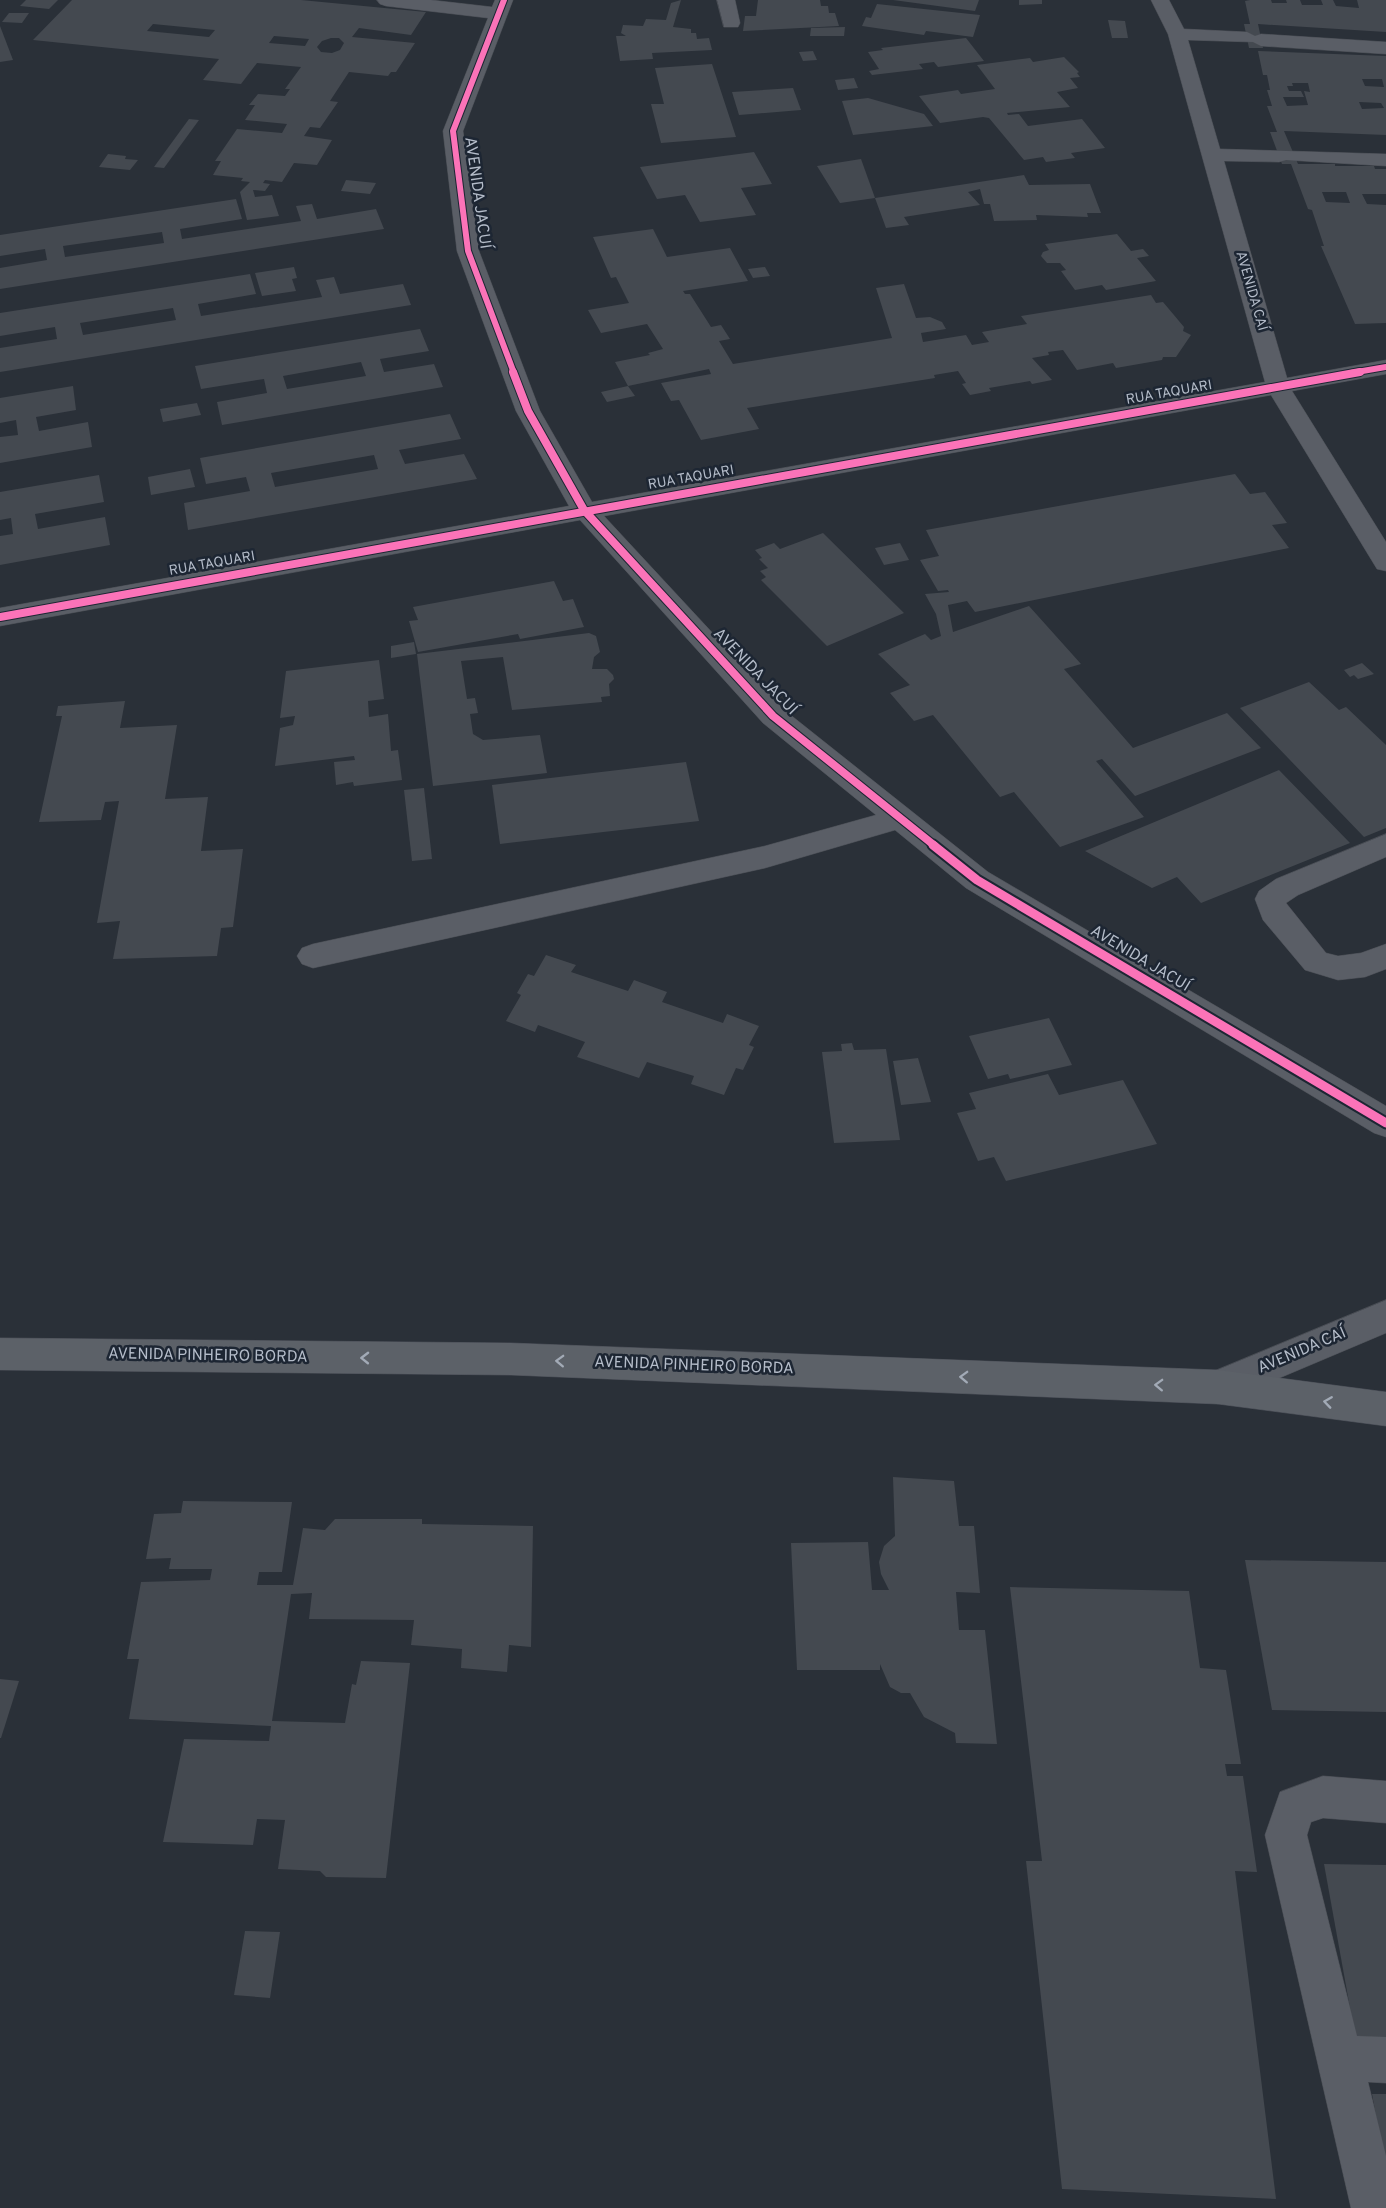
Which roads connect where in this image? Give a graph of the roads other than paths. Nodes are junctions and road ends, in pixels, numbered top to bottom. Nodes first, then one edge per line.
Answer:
1 (386, 0) edge
2 (726, 0) edge
3 (1160, 0) edge
4 (502, 7) edge
5 (731, 23) dead end
6 (1177, 34) junction
7 (1386, 48) edge
8 (1211, 155) junction
9 (1386, 160) edge
10 (1386, 367) edge
11 (1278, 387) junction
12 (584, 510) junction
13 (1386, 563) edge
14 (0, 616) edge
15 (901, 818) junction
16 (1386, 845) edge
17 (313, 956) dead end
18 (1386, 956) edge
19 (1386, 1124) edge
20 (1386, 1316) edge
21 (0, 1354) edge
22 (1218, 1387) junction
23 (1386, 1409) edge
24 (1386, 1802) edge
25 (1340, 2058) junction
26 (1386, 2060) edge
27 (1375, 2208) edge

1 - 4 street
2 - 5 street
3 - 6 street, AVENIDA CAÍ
4 - 12 street, AVENIDA JACUÍ
6 - 7 street
6 - 8 street, AVENIDA CAÍ
8 - 9 street
8 - 11 street, AVENIDA CAÍ
10 - 11 street, RUA TAQUARI
11 - 12 street, RUA TAQUARI
11 - 13 street, AVENIDA CAÍ
12 - 14 street, RUA TAQUARI
12 - 15 street, AVENIDA JACUÍ
15 - 17 street
15 - 19 street, AVENIDA JACUÍ
16 - 18 street
20 - 22 street, AVENIDA CAÍ
22 -> 21 main road, AVENIDA PINHEIRO BORDA
23 -> 22 main road, AVENIDA PINHEIRO BORDA
24 - 25 street
25 - 26 street
25 - 27 street

